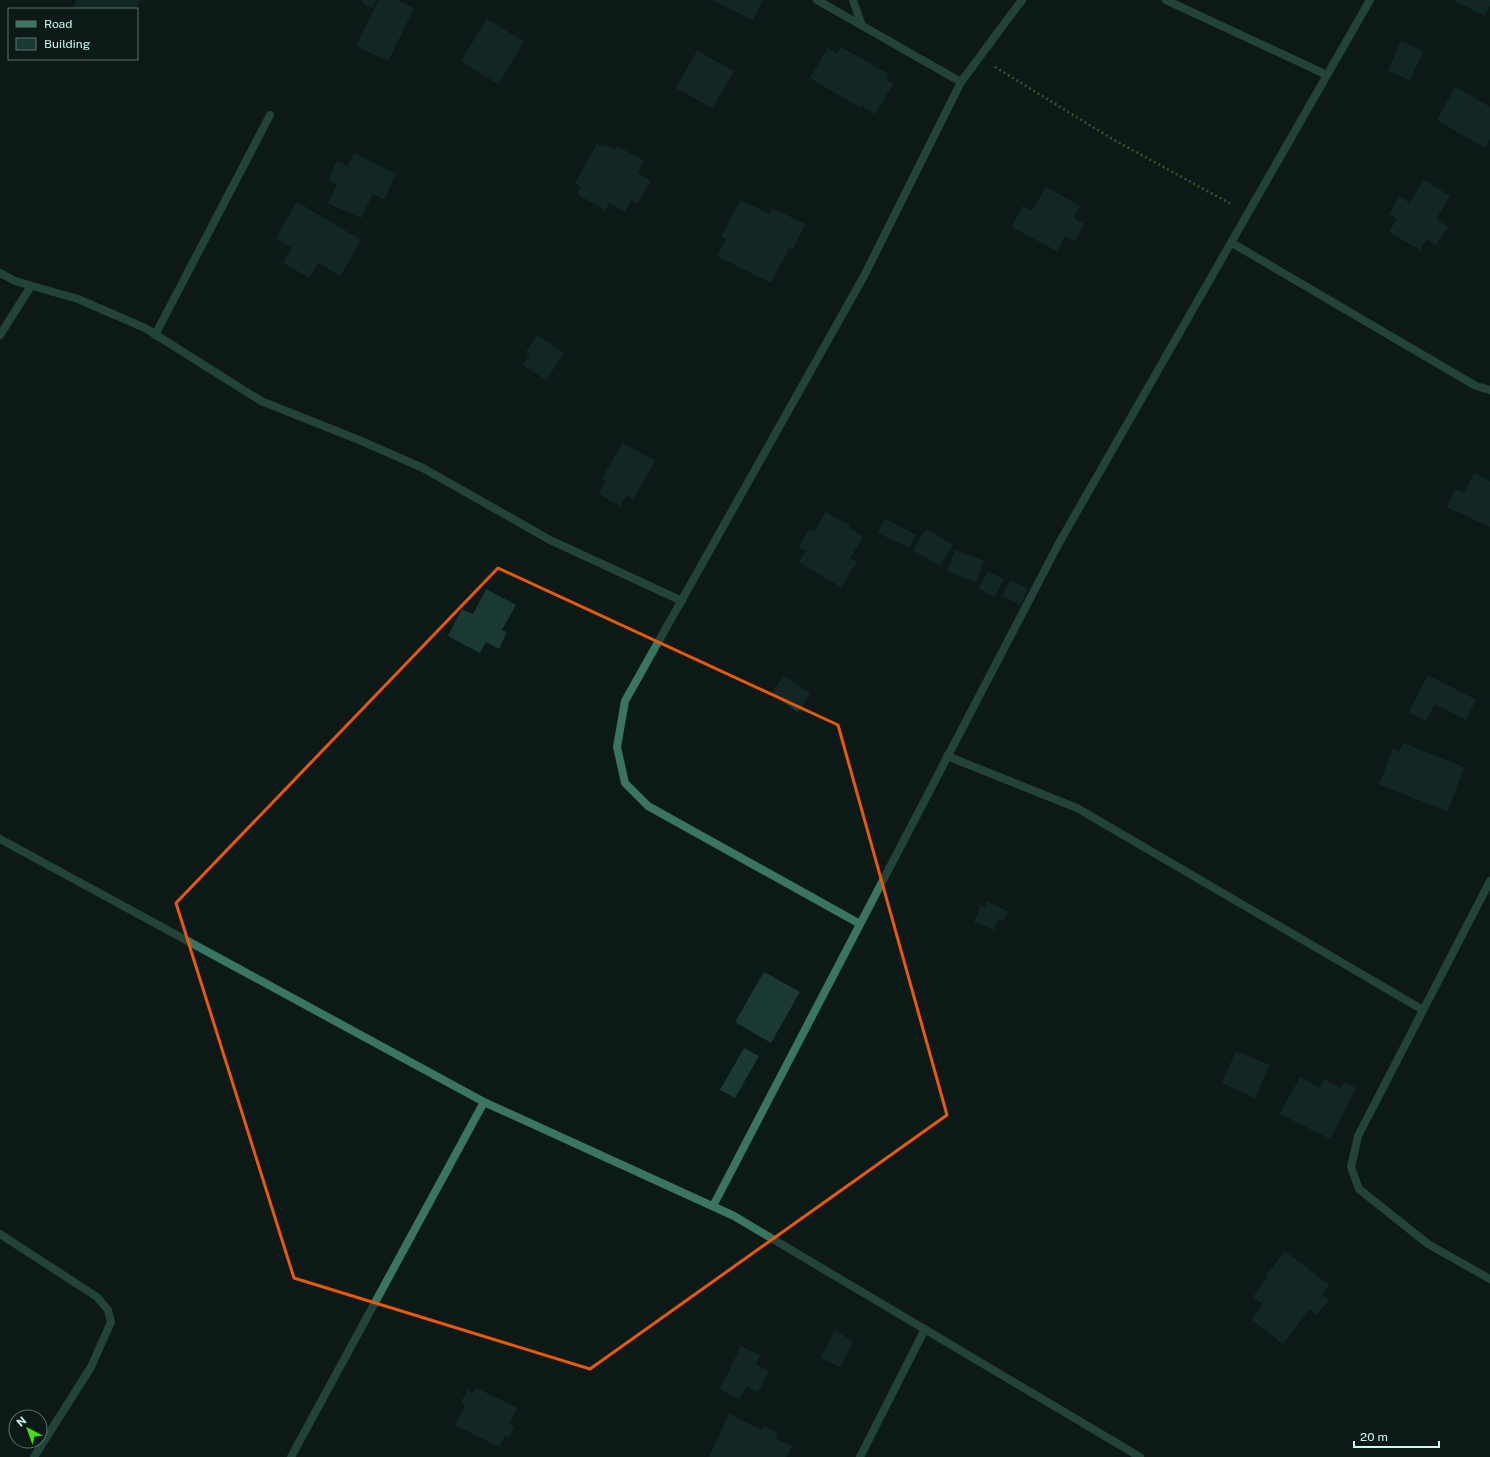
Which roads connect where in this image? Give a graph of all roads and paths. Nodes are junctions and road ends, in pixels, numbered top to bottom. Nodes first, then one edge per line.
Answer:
1 (817, 0) edge
2 (853, 0) edge
3 (1022, 0) edge
4 (1166, 0) edge
5 (1370, 0) edge
6 (862, 26) junction
7 (979, 58) junction
8 (1328, 75) junction
9 (961, 82) junction
10 (270, 115) dead end
11 (1248, 213) junction
12 (1232, 243) junction
13 (0, 273) edge
14 (30, 286) junction
15 (0, 335) edge
16 (155, 335) junction
17 (1490, 390) edge
18 (682, 601) junction
19 (947, 756) junction
20 (0, 839) edge
21 (1490, 881) edge
22 (860, 924) junction
23 (1423, 1010) junction
24 (484, 1102) junction
25 (712, 1206) junction
26 (0, 1234) edge
27 (1490, 1279) edge
28 (925, 1329) junction
29 (34, 1457) edge
30 (291, 1457) edge
31 (860, 1457) edge
32 (1140, 1457) edge

1 - 6 street
2 - 6 street
3 - 7 street
4 - 8 street
5 - 8 street
6 - 9 street
7 - 9 street
7 - 11 path
8 - 11 street
9 - 18 street
10 - 16 street
11 - 12 street
12 - 17 street
12 - 19 street
13 - 14 street
14 - 15 street
14 - 16 street
16 - 18 street
18 - 22 street
19 - 22 street
19 - 23 street
20 - 24 street
21 - 23 street
22 - 25 street
23 - 27 street
24 - 25 street
24 - 30 street
25 - 28 street
26 - 29 street
28 - 31 street
28 - 32 street

